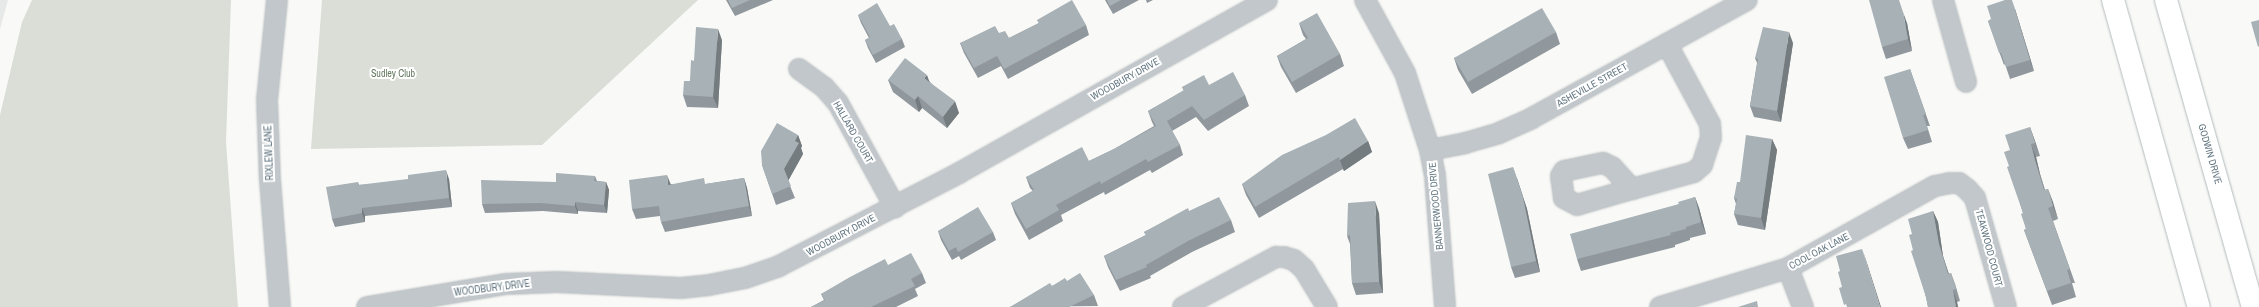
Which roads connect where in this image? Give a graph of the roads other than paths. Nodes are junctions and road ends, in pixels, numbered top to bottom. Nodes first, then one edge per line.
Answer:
1 (277, 0) edge
2 (1267, 0) edge
3 (1365, 0) edge
4 (1746, 0) edge
5 (1942, 0) edge
6 (2113, 0) edge
7 (2166, 0) edge
8 (1667, 44) junction
9 (799, 69) dead end
10 (1966, 82) dead end
11 (1430, 150) junction
12 (1632, 189) dead end
13 (1969, 191) joint
14 (895, 207) junction
15 (1788, 268) junction
16 (2250, 297) edge
17 (2198, 304) edge
18 (280, 307) edge
19 (367, 307) edge
20 (1183, 307) edge
21 (1327, 307) edge
22 (1445, 307) edge
23 (1660, 307) edge
24 (1803, 307) edge
25 (2006, 307) edge
26 (2258, 307) edge

1 - 18 street, RIXLEW LANE
2 - 14 street, WOODBURY DRIVE
3 - 11 street, BANNERWOOD DRIVE
4 - 8 street, ASHEVILLE STREET
5 - 10 street
6 - 17 main road
7 - 16 main road, GODWIN DRIVE
8 - 11 street, ASHEVILLE STREET
8 - 12 street
9 - 14 street, HALLARD COURT
11 - 22 street, BANNERWOOD DRIVE
13 - 15 street, COOL OAK LANE
13 - 25 street, TEAKWOOD COURT
14 - 19 street, WOODBURY DRIVE
15 - 23 street, COOL OAK LANE
15 - 24 street
16 - 26 main road, GODWIN DRIVE
20 - 21 street

